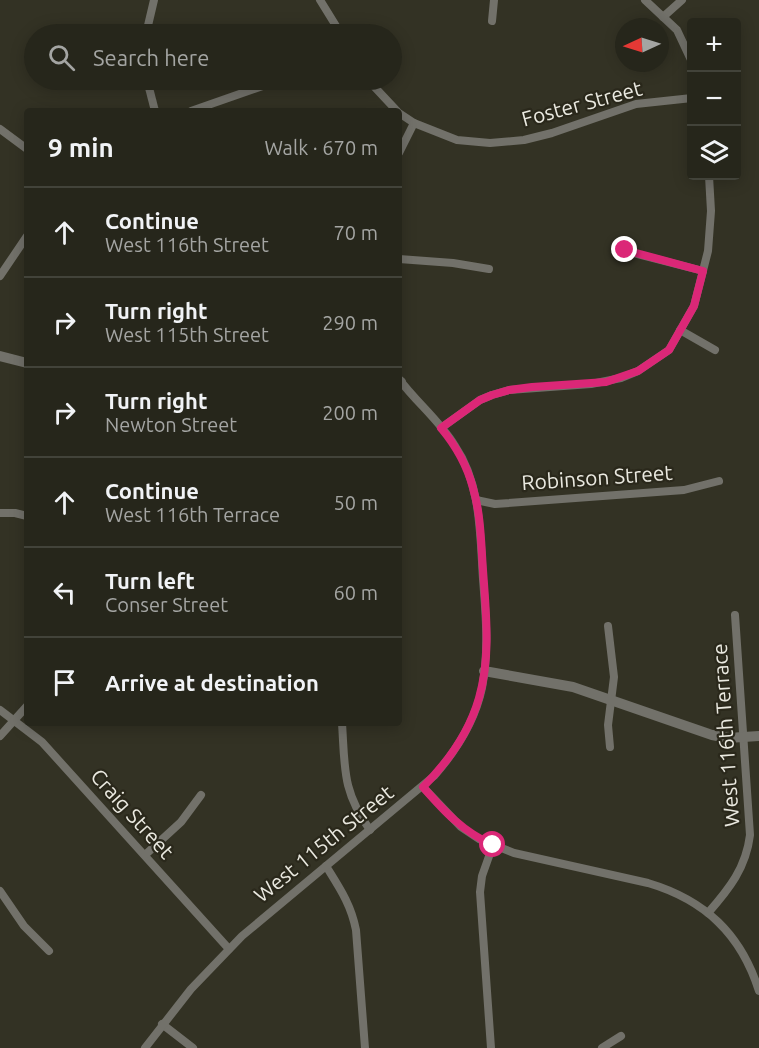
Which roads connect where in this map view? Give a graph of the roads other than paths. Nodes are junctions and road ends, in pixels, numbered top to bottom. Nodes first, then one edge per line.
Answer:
1 (154, 0) edge
2 (320, 0) edge
3 (494, 0) edge
4 (645, 0) edge
5 (682, 0) edge
6 (663, 17) junction
7 (492, 21) dead end
8 (148, 24) edge
9 (334, 24) edge
10 (687, 51) edge
11 (150, 90) edge
12 (254, 90) edge
13 (377, 90) edge
14 (687, 99) edge
15 (154, 108) edge
16 (207, 108) edge
17 (394, 108) edge
18 (402, 115) edge
19 (414, 123) junction
20 (0, 129) edge
21 (24, 146) edge
22 (402, 147) edge
23 (709, 180) edge
24 (24, 240) edge
25 (625, 250) dead end
26 (402, 259) edge
27 (489, 269) dead end
28 (703, 271) junction
29 (0, 276) edge
30 (680, 330) junction
31 (715, 350) dead end
32 (0, 356) edge
33 (24, 362) edge
34 (402, 384) edge
35 (441, 428) junction
36 (719, 481) dead end
37 (476, 500) junction
38 (0, 513) edge
39 (24, 515) edge
40 (735, 615) dead end
41 (608, 626) dead end
42 (484, 671) junction
43 (611, 700) junction
44 (24, 709) edge
45 (0, 710) edge
46 (14, 720) junction
47 (342, 726) edge
48 (0, 736) edge
49 (759, 736) edge
50 (744, 737) junction
51 (610, 747) dead end
52 (423, 787) junction
53 (201, 795) dead end
54 (370, 830) junction
55 (493, 845) junction
56 (145, 855) junction
57 (326, 866) junction
58 (0, 891) edge
59 (708, 913) junction
60 (229, 949) junction
61 (49, 951) dead end
62 (758, 986) edge
63 (162, 1024) junction
64 (621, 1036) dead end
65 (144, 1048) edge
66 (193, 1048) edge
67 (365, 1048) edge
68 (491, 1048) edge
69 (602, 1048) edge

1 - 8 street
2 - 9 street
3 - 7 street
4 - 6 street
5 - 6 street
6 - 10 street
11 - 15 street
12 - 16 street
13 - 17 street
14 - 19 street, Foster Street
18 - 19 street
19 - 22 street
20 - 21 street
23 - 28 street
24 - 29 street
25 - 28 street
26 - 27 street
28 - 30 street
30 - 31 street
30 - 35 street
32 - 33 street
34 - 35 street, West 115th Street
35 - 37 street, West 115th Street
36 - 37 street, Robinson Street
37 - 42 street, West 115th Street
38 - 39 street
40 - 50 street, West 116th Terrace
41 - 43 street
42 - 43 street
42 - 52 street, West 115th Street
43 - 50 street
43 - 51 street
44 - 46 street
45 - 46 street, Craig Street
46 - 48 street
46 - 56 street, Craig Street
47 - 54 street
49 - 50 street
50 - 59 street, West 116th Terrace
52 - 54 street, West 115th Street
52 - 55 street
53 - 56 street
54 - 57 street, West 115th Street
55 - 59 street
55 - 68 street
56 - 60 street, Craig Street
57 - 60 street, West 115th Street
57 - 67 street
58 - 61 street
59 - 62 street
60 - 63 street, West 115th Street
63 - 65 street, West 115th Street
63 - 66 street
64 - 69 street

